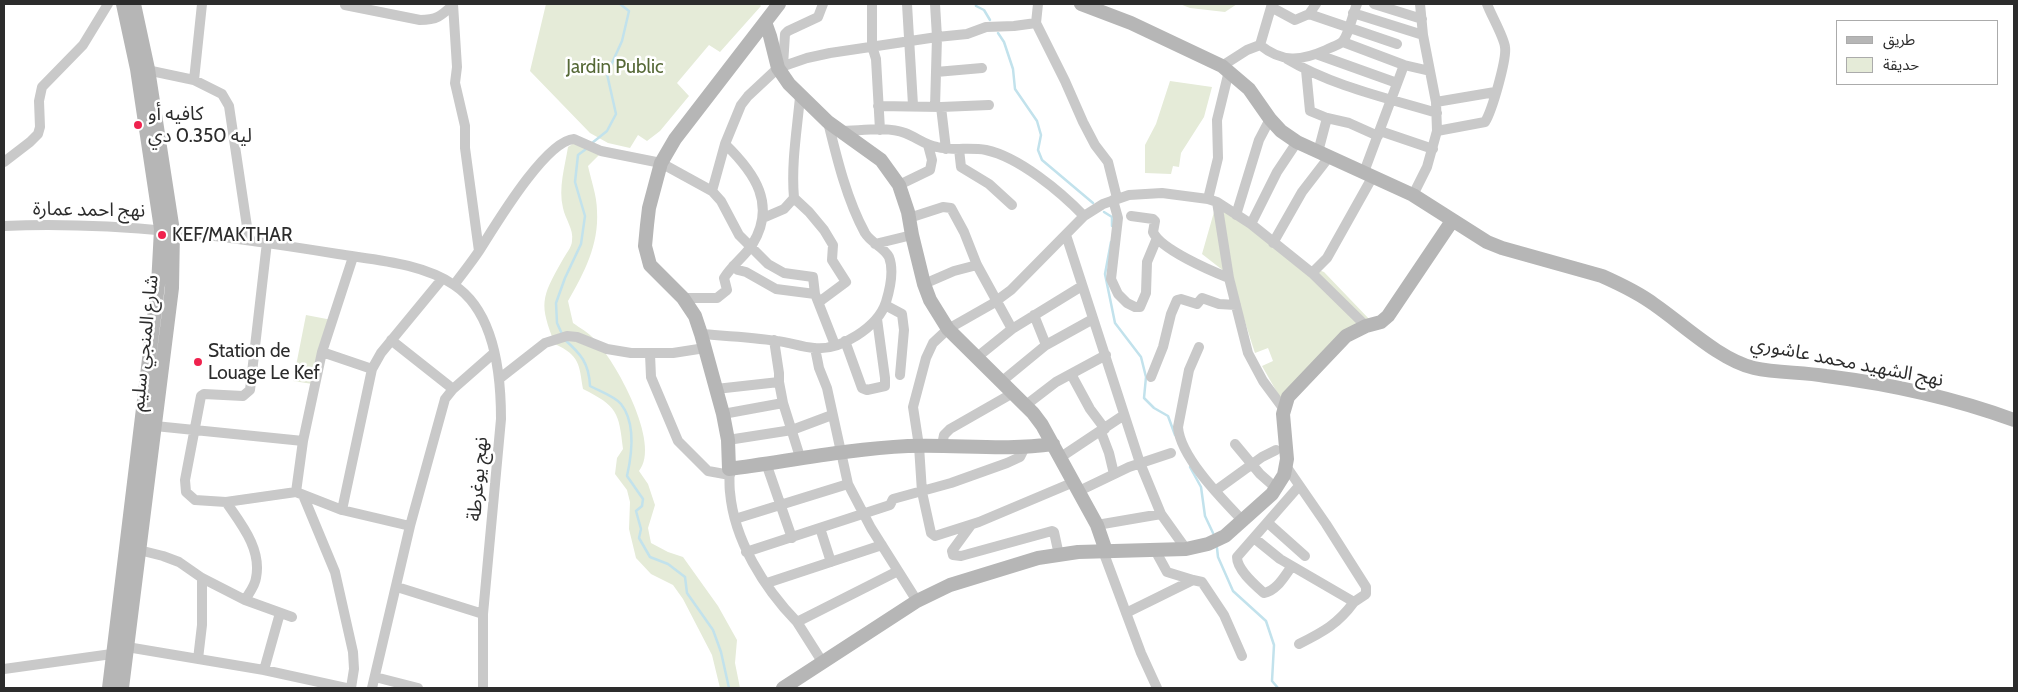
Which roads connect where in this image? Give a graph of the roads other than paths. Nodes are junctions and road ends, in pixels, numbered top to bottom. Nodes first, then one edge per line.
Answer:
1 (108, 4) edge
2 (124, 4) edge
3 (134, 4) edge
4 (202, 4) edge
5 (453, 4) edge
6 (779, 4) edge
7 (823, 4) edge
8 (872, 4) edge
9 (907, 4) edge
10 (935, 4) edge
11 (1038, 4) edge
12 (1081, 4) edge
13 (1316, 4) edge
14 (1374, 4) edge
15 (1418, 4) edge
16 (1487, 4) edge
17 (345, 5) edge
18 (1272, 6) edge
19 (1355, 9) edge
20 (1309, 14) junction
21 (1422, 19) junction
22 (765, 22) junction
23 (1036, 23) junction
24 (1349, 26) junction
25 (785, 34) junction
26 (770, 36) junction
27 (937, 36) junction
28 (1423, 36) junction
29 (909, 41) junction
30 (1343, 42) junction
31 (1397, 44) dead end
32 (1260, 45) junction
33 (872, 46) junction
34 (1316, 54) junction
35 (1284, 58) junction
36 (1404, 65) junction
37 (780, 67) junction
38 (982, 68) dead end
39 (1225, 68) junction
40 (142, 69) junction
41 (1306, 70) junction
42 (1430, 71) junction
43 (936, 72) junction
44 (194, 80) junction
45 (1397, 83) junction
46 (1495, 92) junction
47 (800, 96) junction
48 (1392, 99) junction
49 (1436, 102) junction
50 (913, 105) junction
51 (988, 105) dead end
52 (878, 106) junction
53 (938, 107) junction
54 (1437, 114) junction
55 (1327, 118) junction
56 (1270, 119) junction
57 (828, 122) junction
58 (880, 130) junction
59 (840, 131) junction
60 (1437, 131) junction
61 (1379, 134) junction
62 (1297, 142) junction
63 (725, 144) junction
64 (928, 145) junction
65 (1433, 148) junction
66 (946, 149) junction
67 (959, 150) junction
68 (1324, 155) junction
69 (4, 162) edge
70 (661, 164) junction
71 (1369, 174) junction
72 (899, 185) junction
73 (712, 191) junction
74 (1413, 195) junction
75 (794, 198) junction
76 (1115, 199) junction
77 (1212, 201) junction
78 (1012, 205) dead end
79 (1236, 215) junction
80 (1084, 216) junction
81 (1131, 216) dead end
82 (763, 218) junction
83 (909, 218) junction
84 (1452, 221) junction
85 (1251, 224) junction
86 (4, 226) edge
87 (167, 230) junction
88 (912, 235) junction
89 (1066, 235) junction
90 (1157, 238) junction
91 (249, 240) junction
92 (268, 242) junction
93 (1273, 243) junction
94 (875, 244) junction
95 (751, 248) junction
96 (479, 251) junction
97 (353, 256) junction
98 (977, 265) junction
99 (733, 266) junction
100 (1312, 273) junction
101 (1229, 278) junction
102 (442, 279) junction
103 (924, 284) junction
104 (454, 285) junction
105 (1082, 286) junction
106 (683, 298) junction
107 (817, 298) junction
108 (997, 301) junction
109 (885, 305) junction
110 (1236, 305) junction
111 (1034, 315) junction
112 (877, 319) junction
113 (1094, 319) junction
114 (1366, 326) junction
115 (948, 329) junction
116 (1012, 329) junction
117 (391, 340) junction
118 (774, 340) junction
119 (703, 341) junction
120 (840, 343) junction
121 (1046, 345) junction
122 (1199, 347) dead end
123 (815, 348) junction
124 (322, 352) junction
125 (494, 353) junction
126 (650, 354) junction
127 (1106, 355) junction
128 (976, 358) junction
129 (372, 369) junction
130 (1071, 374) junction
131 (900, 375) dead end
132 (1151, 377) dead end
133 (499, 379) junction
134 (779, 382) junction
135 (1002, 382) junction
136 (453, 389) junction
137 (716, 389) junction
138 (1013, 393) junction
139 (783, 403) junction
140 (1026, 405) junction
141 (1283, 408) junction
142 (723, 414) junction
143 (832, 414) junction
144 (1124, 415) junction
145 (2014, 420) edge
146 (155, 426) junction
147 (195, 430) junction
148 (792, 430) junction
149 (1103, 431) junction
150 (728, 440) junction
151 (303, 441) junction
152 (1053, 444) junction
153 (1235, 444) dead end
154 (918, 446) junction
155 (942, 446) junction
156 (1025, 447) junction
157 (1276, 450) dead end
158 (842, 453) junction
159 (1171, 453) dead end
160 (800, 457) junction
161 (1061, 458) junction
162 (766, 463) junction
163 (1140, 463) junction
164 (1252, 465) junction
165 (1286, 466) junction
166 (730, 472) junction
167 (1114, 474) junction
168 (848, 484) junction
169 (1077, 486) junction
170 (1299, 486) junction
171 (1276, 489) junction
172 (1215, 491) junction
173 (922, 492) junction
174 (299, 494) junction
175 (226, 502) junction
176 (780, 504) junction
177 (342, 510) junction
178 (863, 514) junction
179 (1161, 514) junction
180 (735, 519) junction
181 (1243, 521) junction
182 (1268, 523) junction
183 (971, 525) junction
184 (1097, 525) junction
185 (410, 526) junction
186 (820, 528) junction
187 (792, 538) junction
188 (1254, 538) junction
189 (882, 545) junction
190 (1186, 548) junction
191 (133, 549) junction
192 (1155, 550) junction
193 (1104, 551) junction
194 (746, 552) junction
195 (1059, 554) junction
196 (1305, 556) dead end
197 (831, 562) junction
198 (1292, 566) junction
199 (898, 572) junction
200 (202, 578) junction
201 (1193, 580) junction
202 (767, 583) junction
203 (397, 587) junction
204 (245, 600) junction
205 (917, 601) junction
206 (1354, 602) junction
207 (280, 612) junction
208 (1126, 613) junction
209 (483, 614) junction
210 (292, 617) dead end
211 (797, 622) junction
212 (1299, 644) dead end
213 (122, 651) junction
214 (1242, 656) dead end
215 (198, 659) junction
216 (822, 663) junction
217 (4, 669) edge
218 (264, 670) junction
219 (375, 677) junction
220 (306, 683) edge
221 (109, 688) edge
222 (122, 688) edge
223 (346, 688) edge
224 (351, 688) edge
225 (366, 688) edge
226 (372, 688) edge
227 (418, 688) edge
228 (483, 688) edge
229 (783, 688) edge
230 (1157, 688) edge

1 - 69 street
2 - 40 street, شارع المنجي سليم
3 - 40 street, شارع المنجي سليم
4 - 44 street
5 - 17 street
5 - 96 street
6 - 22 street
7 - 25 street
8 - 33 street
9 - 29 street
10 - 27 street
11 - 23 street
12 - 39 street, نهج الشهيد محمد عاشوري
13 - 20 street
14 - 21 street
15 - 21 street
16 - 46 street
18 - 20 street
18 - 32 street
19 - 24 street
19 - 28 street
20 - 24 street
21 - 28 street
22 - 26 street
22 - 70 street
23 - 27 street
23 - 76 street
24 - 30 street
24 - 31 street
25 - 26 street
25 - 37 street
26 - 37 street
27 - 29 street
27 - 43 street
28 - 42 street
29 - 33 street
29 - 50 street
30 - 34 street
30 - 36 street
32 - 35 street
32 - 39 street
33 - 37 street
33 - 52 street
34 - 35 street
34 - 45 street
35 - 41 street
36 - 42 street
36 - 45 street
37 - 47 street
37 - 63 street
38 - 43 street
39 - 56 street, نهج الشهيد محمد عاشوري
39 - 77 street
40 - 44 street
40 - 87 street, شارع المنجي سليم
41 - 48 street
41 - 55 street
42 - 49 street
43 - 53 street
44 - 91 street
45 - 48 street
46 - 49 street
46 - 60 street
47 - 57 street
47 - 75 street
48 - 54 street
48 - 61 street
49 - 54 street
50 - 52 street
50 - 53 street
51 - 53 street
52 - 58 street
53 - 66 street
54 - 60 street
55 - 61 street
55 - 68 street
56 - 62 street, نهج الشهيد محمد عاشوري
56 - 79 street
57 - 59 street
57 - 94 street
58 - 59 street
58 - 64 street
59 - 72 street
60 - 65 street
61 - 65 street
61 - 71 street
62 - 68 street, نهج الشهيد محمد عاشوري
62 - 85 street
63 - 73 street
63 - 82 street
64 - 66 street
64 - 72 street
65 - 74 street
66 - 67 street
67 - 78 street
67 - 80 street
68 - 71 street, نهج الشهيد محمد عاشوري
68 - 93 street
70 - 73 street
70 - 96 street
70 - 106 street
71 - 74 street, نهج الشهيد محمد عاشوري
71 - 100 street
72 - 83 street
73 - 95 street
74 - 84 street, نهج الشهيد محمد عاشوري
75 - 82 street
75 - 107 street
76 - 77 street
76 - 80 street
76 - 90 street
77 - 79 street
77 - 101 street
79 - 85 street
80 - 89 street
81 - 90 street
82 - 95 street
83 - 88 street
83 - 98 street
84 - 114 street
84 - 145 street, نهج الشهيد محمد عاشوري
85 - 93 street
86 - 87 street, نهج احمد عمارة
87 - 91 street, نهج احمد عمارة
87 - 146 street, شارع المنجي سليم
87 - 191 street, شارع المنجي سليم
88 - 94 street
88 - 103 street
89 - 105 street
89 - 108 street
90 - 101 street
91 - 92 street, نهج احمد عمارة
92 - 97 street, نهج احمد عمارة
92 - 147 street
93 - 100 street
94 - 109 street
95 - 99 street
95 - 107 street
96 - 104 street
97 - 102 street, نهج يوغرطة
97 - 124 street
98 - 103 street
98 - 108 street
99 - 106 street
99 - 107 street
100 - 114 street
101 - 110 street
102 - 104 street, نهج يوغرطة
102 - 117 street
103 - 115 street
104 - 125 street, نهج يوغرطة
105 - 111 street
105 - 113 street
106 - 119 street
107 - 120 street
108 - 115 street
108 - 116 street
109 - 112 street
109 - 131 street
110 - 132 street
110 - 141 street
111 - 116 street
111 - 121 street
112 - 120 street
112 - 120 street
113 - 121 street
113 - 127 street
114 - 141 street
115 - 128 street
115 - 154 street
116 - 128 street
117 - 129 street
117 - 136 street
118 - 119 street
118 - 123 street
118 - 134 street
119 - 126 street
119 - 137 street
120 - 123 street
121 - 135 street
122 - 172 street
123 - 143 street
124 - 129 street
124 - 151 street
125 - 133 street, نهج يوغرطة
125 - 136 street
126 - 133 street
126 - 166 street
127 - 130 street
127 - 144 street
128 - 135 street
129 - 177 street
130 - 140 street
130 - 149 street
133 - 209 street, نهج يوغرطة
134 - 137 street
134 - 139 street
135 - 138 street
136 - 185 street
137 - 142 street
138 - 140 street
138 - 155 street
139 - 142 street
139 - 148 street
140 - 152 street
141 - 165 street
142 - 150 street
143 - 148 street
143 - 158 street
144 - 149 street
144 - 163 street
146 - 147 street
146 - 191 street, شارع المنجي سليم
147 - 151 street
147 - 175 street
148 - 150 street
148 - 160 street
149 - 161 street
149 - 167 street
150 - 166 street
151 - 174 street
152 - 156 street
152 - 161 street
153 - 164 street
154 - 155 street
154 - 158 street
154 - 173 street
155 - 156 street
156 - 173 street
157 - 164 street
158 - 160 street
158 - 168 street
159 - 163 street
160 - 162 street
161 - 169 street
162 - 166 street
162 - 176 street
163 - 167 street
163 - 179 street
164 - 171 street
164 - 172 street
165 - 170 street
165 - 171 street
166 - 180 street
167 - 169 street
168 - 176 street
168 - 178 street
169 - 183 street
169 - 184 street
170 - 182 street
170 - 206 street
171 - 181 street
172 - 181 street
173 - 178 street
173 - 183 street
174 - 175 street
174 - 177 street
174 - 224 street
175 - 204 street
176 - 180 street
176 - 187 street
177 - 185 street
178 - 186 street
178 - 189 street
179 - 184 street
179 - 190 street
180 - 194 street
181 - 190 street
182 - 188 street
182 - 196 street
183 - 195 street
184 - 193 street
185 - 203 street
186 - 187 street
186 - 197 street
187 - 194 street
188 - 198 street
188 - 198 street
189 - 197 street
189 - 199 street
190 - 192 street
191 - 200 street
191 - 213 street, شارع المنجي سليم
192 - 193 street
192 - 201 street
193 - 195 street
193 - 208 street
194 - 202 street
195 - 205 street
197 - 202 street
198 - 206 street
199 - 205 street
199 - 211 street
200 - 204 street
200 - 215 street
201 - 208 street
201 - 214 street
202 - 211 street
203 - 209 street
203 - 219 street
204 - 207 street
205 - 216 street
206 - 212 street
207 - 210 street
207 - 218 street
208 - 230 street
209 - 228 street, نهج يوغرطة
211 - 216 street
213 - 215 street
213 - 217 street
213 - 221 street, شارع المنجي سليم
213 - 222 street, شارع المنجي سليم
215 - 218 street
216 - 229 street
218 - 220 street
219 - 226 street
219 - 227 street
220 - 223 street
225 - 226 street

